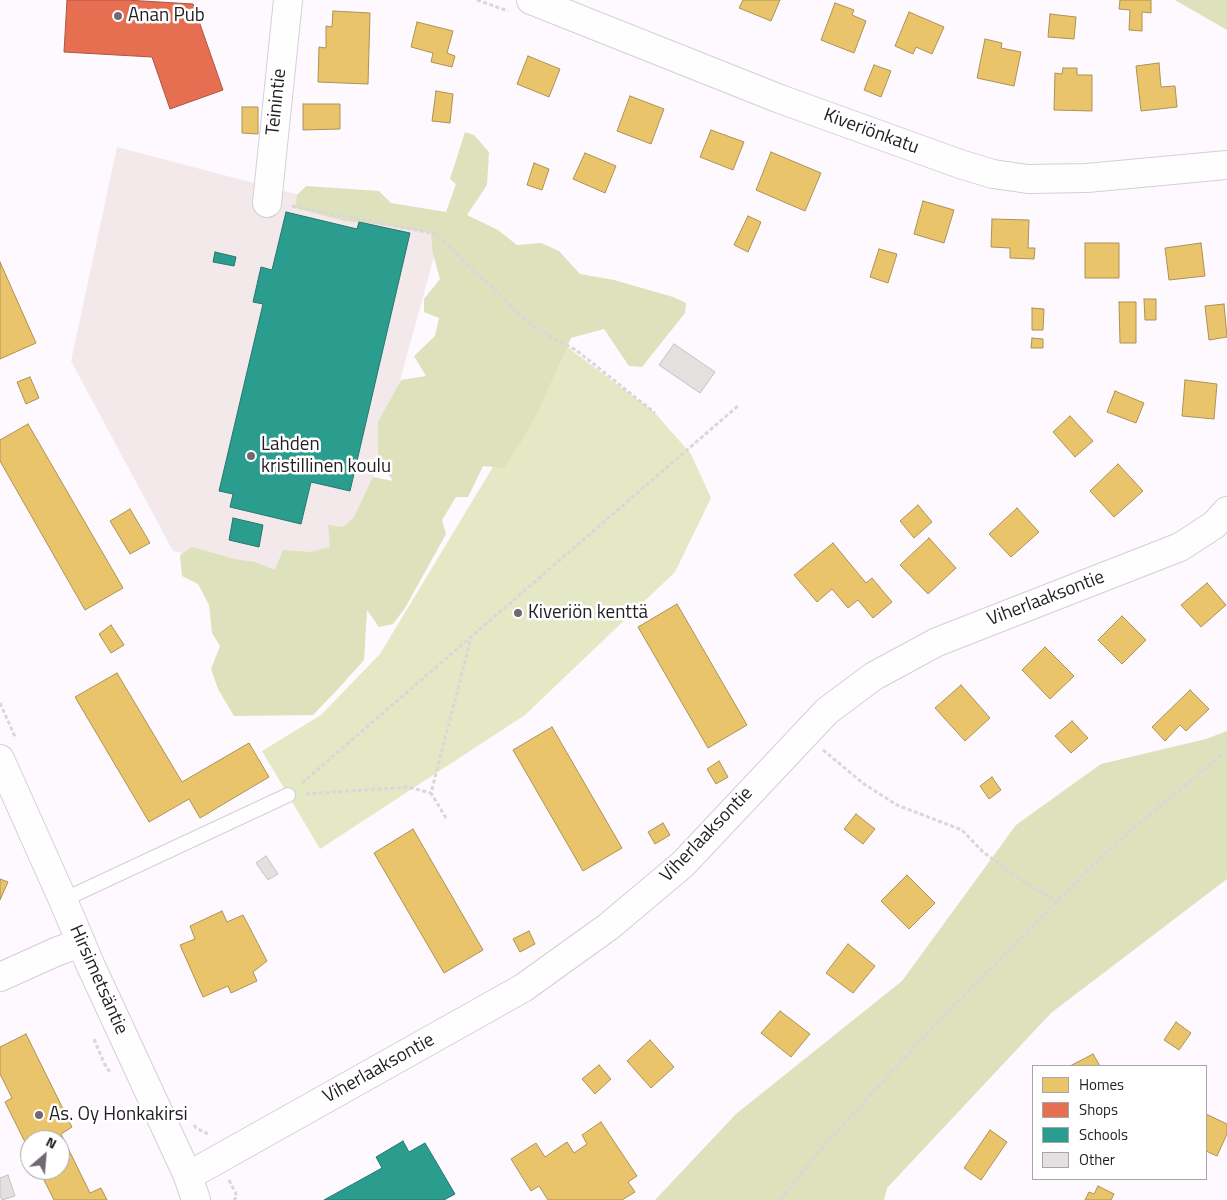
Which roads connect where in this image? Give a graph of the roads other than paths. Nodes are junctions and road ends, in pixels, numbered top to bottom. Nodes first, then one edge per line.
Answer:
1 (288, 0) edge
2 (531, 0) edge
3 (1227, 166) edge
4 (266, 203) road end
5 (1227, 511) edge
6 (0, 759) edge
7 (288, 795) road end
8 (63, 900) junction
9 (81, 943) junction
10 (0, 977) edge
11 (192, 1188) edge

1 - 4 street, Teinintie
2 - 3 street, Kiveriönkatu
5 - 11 street, Viherlaaksontie
6 - 8 street, Hirsimetsäntie
7 - 8 lane
8 - 9 street, Hirsimetsäntie
9 - 10 street
9 - 11 street, Hirsimetsäntie

